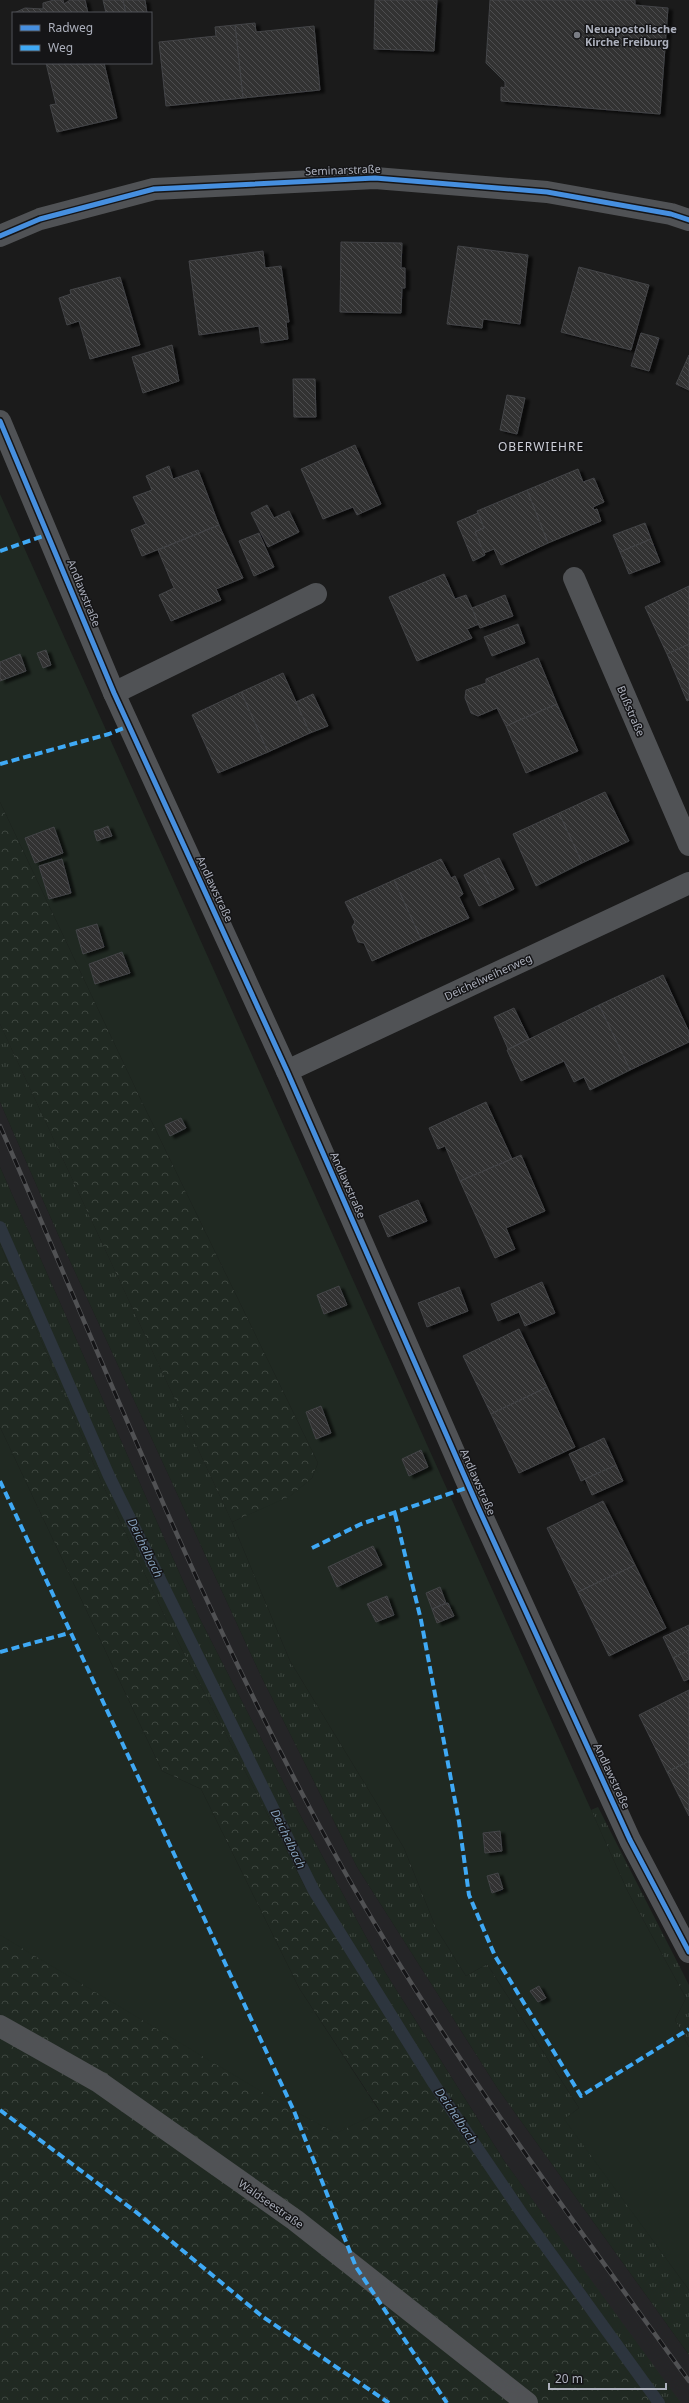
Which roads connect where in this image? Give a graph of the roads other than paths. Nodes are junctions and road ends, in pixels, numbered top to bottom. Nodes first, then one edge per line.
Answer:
1 (689, 220) edge
2 (1, 235) edge
3 (0, 421) edge
4 (574, 578) dead end
5 (316, 594) dead end
6 (114, 693) junction
7 (689, 845) edge
8 (689, 883) edge
9 (287, 1071) junction
10 (689, 1952) edge
11 (0, 2026) edge
12 (527, 2403) edge

1 - 2 street, Seminarstraße
3 - 6 street, Andlawstraße
4 - 7 street, Bußstraße
5 - 6 street
6 - 9 street, Andlawstraße
8 - 9 street, Deichelweiherweg
9 - 10 street, Andlawstraße
11 - 12 street, Waldseestraße

